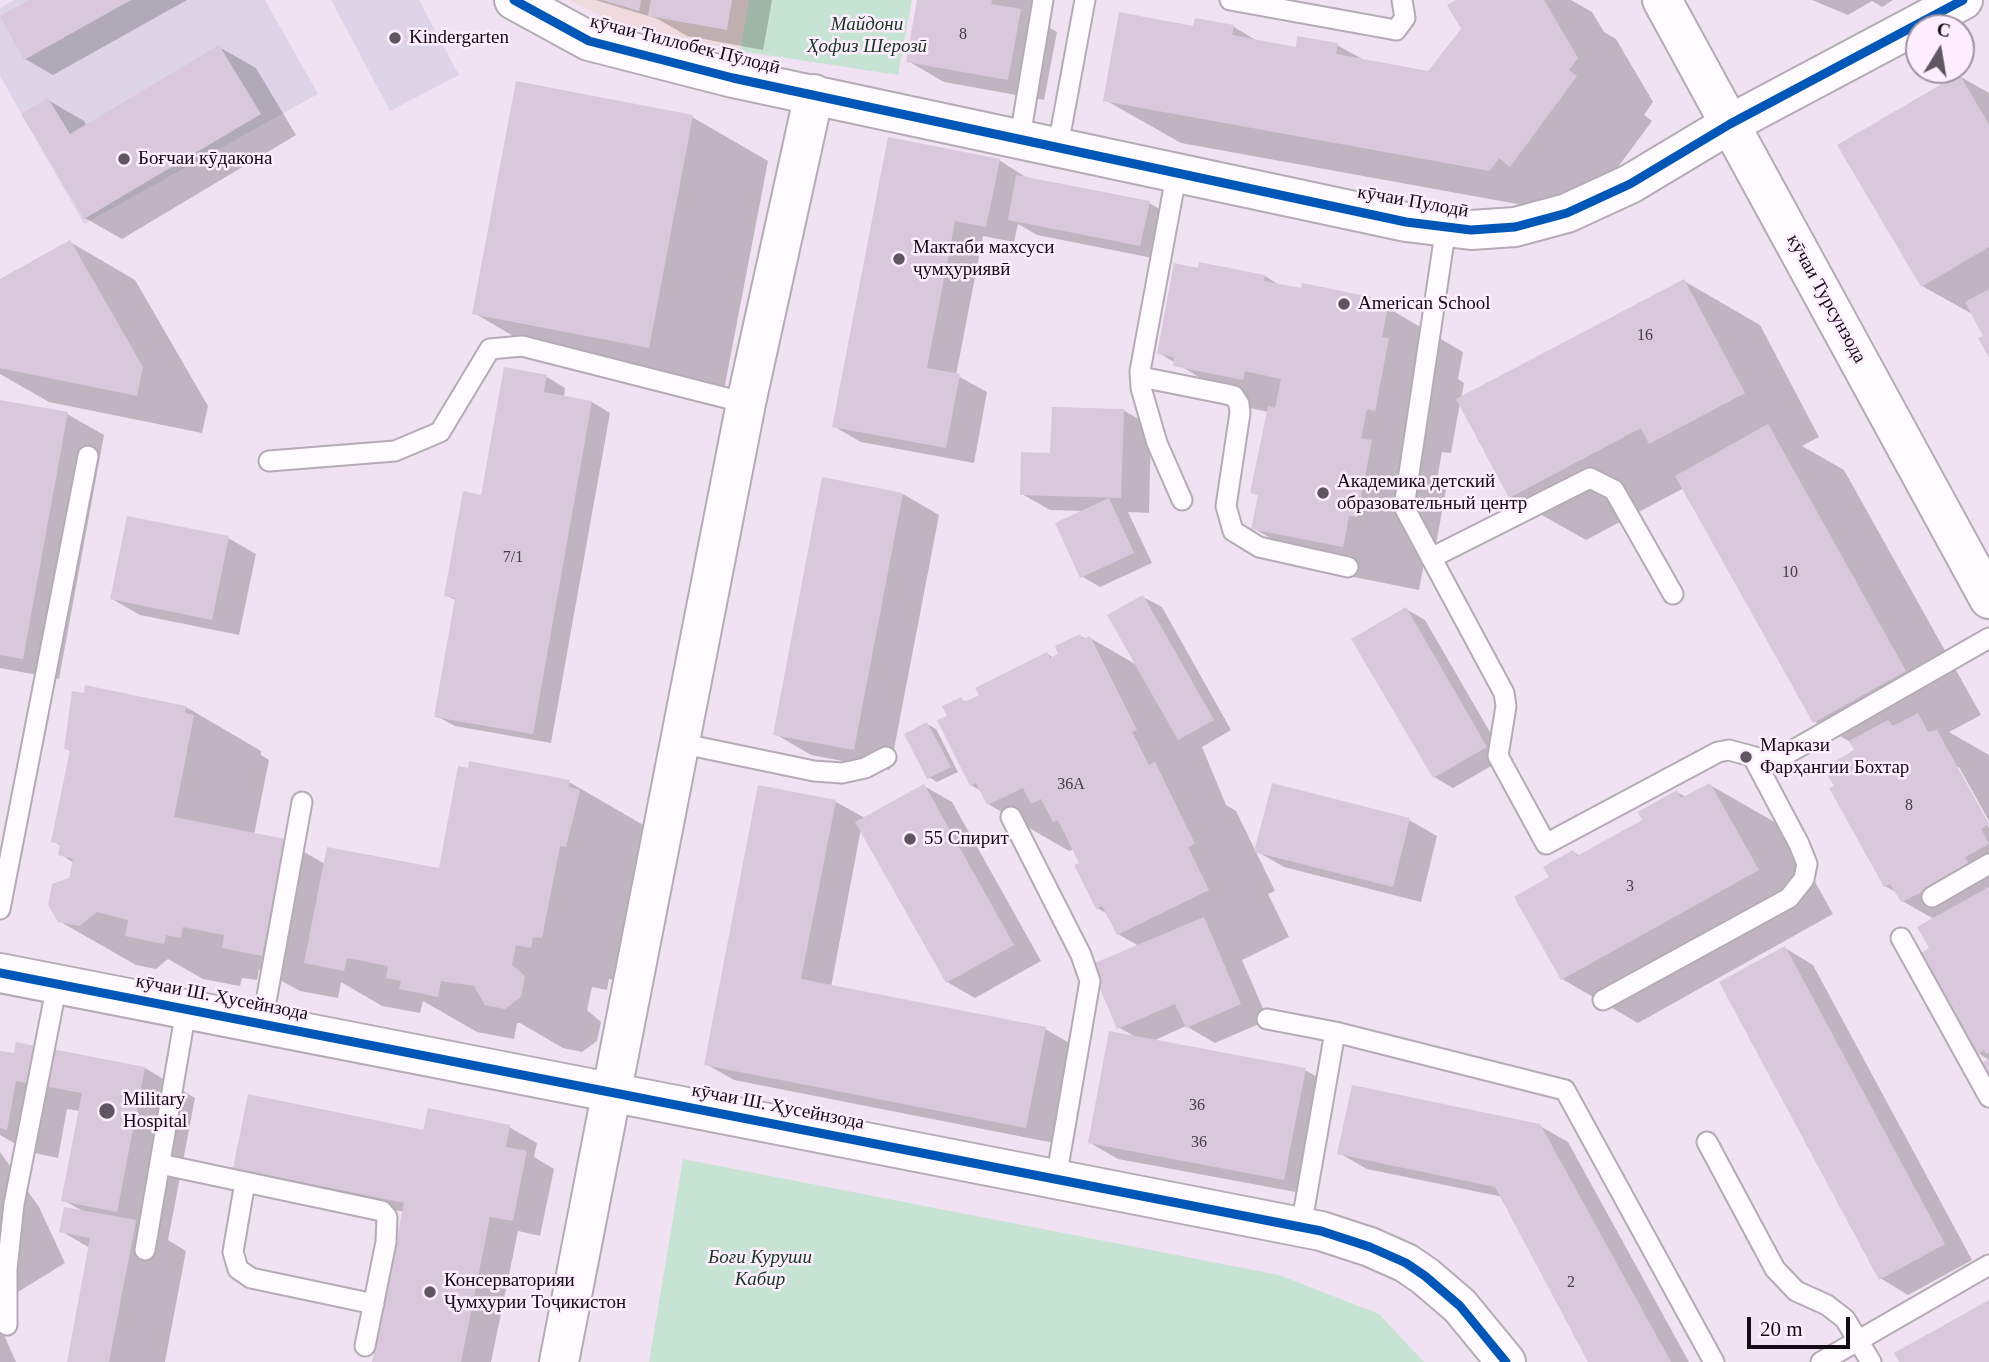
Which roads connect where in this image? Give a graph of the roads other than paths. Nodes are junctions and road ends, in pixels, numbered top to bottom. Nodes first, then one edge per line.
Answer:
1 (514, 0) edge
2 (1043, 0) edge
3 (1085, 0) edge
4 (1230, 0) edge
5 (1403, 0) edge
6 (1662, 0) edge
7 (1963, 0) edge
8 (814, 94) junction
9 (1730, 124) junction
10 (1020, 137) junction
11 (1058, 146) junction
12 (1177, 171) junction
13 (1446, 227) junction
14 (1141, 377) junction
15 (746, 403) junction
16 (88, 456) dead end
17 (269, 461) dead end
18 (1182, 500) dead end
19 (1430, 558) junction
20 (1348, 567) dead end
21 (1673, 594) dead end
22 (1989, 599) edge
23 (1989, 638) edge
24 (679, 743) junction
25 (886, 757) dead end
26 (1754, 759) junction
27 (302, 802) dead end
28 (1011, 817) dead end
29 (0, 821) edge
30 (14, 840) junction
31 (1989, 864) edge
32 (1932, 897) dead end
33 (0, 909) edge
34 (1901, 938) dead end
35 (0, 973) edge
36 (57, 984) junction
37 (1603, 1000) dead end
38 (186, 1010) junction
39 (1267, 1019) dead end
40 (262, 1024) junction
41 (1335, 1032) junction
42 (611, 1093) junction
43 (1989, 1097) edge
44 (1707, 1142) dead end
45 (160, 1164) junction
46 (1056, 1179) junction
47 (246, 1182) junction
48 (1300, 1227) junction
49 (145, 1250) dead end
50 (1989, 1265) edge
51 (373, 1304) junction
52 (7, 1325) dead end
53 (1860, 1341) junction
54 (365, 1346) dead end
55 (559, 1362) edge
56 (1506, 1362) edge
57 (1714, 1362) edge
58 (1821, 1362) edge
59 (1871, 1362) edge

1 - 8 street, кӯчаи Тиллобек Пӯлодӣ
2 - 10 lane
3 - 11 lane
4 - 5 lane
6 - 9 street, кӯчаи Турсунзода
7 - 9 street, кӯчаи Пулодӣ
8 - 10 street, кӯчаи Пулодӣ
8 - 15 street
9 - 13 street, кӯчаи Пулодӣ
9 - 22 street, кӯчаи Турсунзода
10 - 11 street, кӯчаи Пулодӣ
11 - 12 street, кӯчаи Пулодӣ
12 - 13 street, кӯчаи Пулодӣ
12 - 14 lane
13 - 19 lane
14 - 18 lane
14 - 20 lane
15 - 17 lane
15 - 24 street
16 - 30 lane
19 - 21 lane
19 - 26 lane
23 - 26 lane
24 - 25 lane
24 - 42 street
26 - 37 lane
27 - 40 lane
28 - 46 lane
29 - 30 lane
30 - 33 lane
31 - 32 lane
34 - 43 lane
35 - 36 street, кӯчаи Ш. Ҳусейнзода
36 - 38 street, кӯчаи Ш. Ҳусейнзода
36 - 52 lane
38 - 40 street, кӯчаи Ш. Ҳусейнзода
38 - 45 lane
39 - 41 lane
40 - 42 street, кӯчаи Ш. Ҳусейнзода
41 - 48 lane
41 - 57 lane
42 - 46 street, кӯчаи Ш. Ҳусейнзода
42 - 55 street
44 - 53 lane
45 - 47 lane
45 - 49 lane
46 - 48 street, кӯчаи Ш. Ҳусейнзода
47 - 51 lane
47 - 51 lane
48 - 56 street, кӯчаи Ш. Ҳусейнзода
50 - 53 lane
51 - 54 lane
53 - 58 lane
53 - 59 lane

